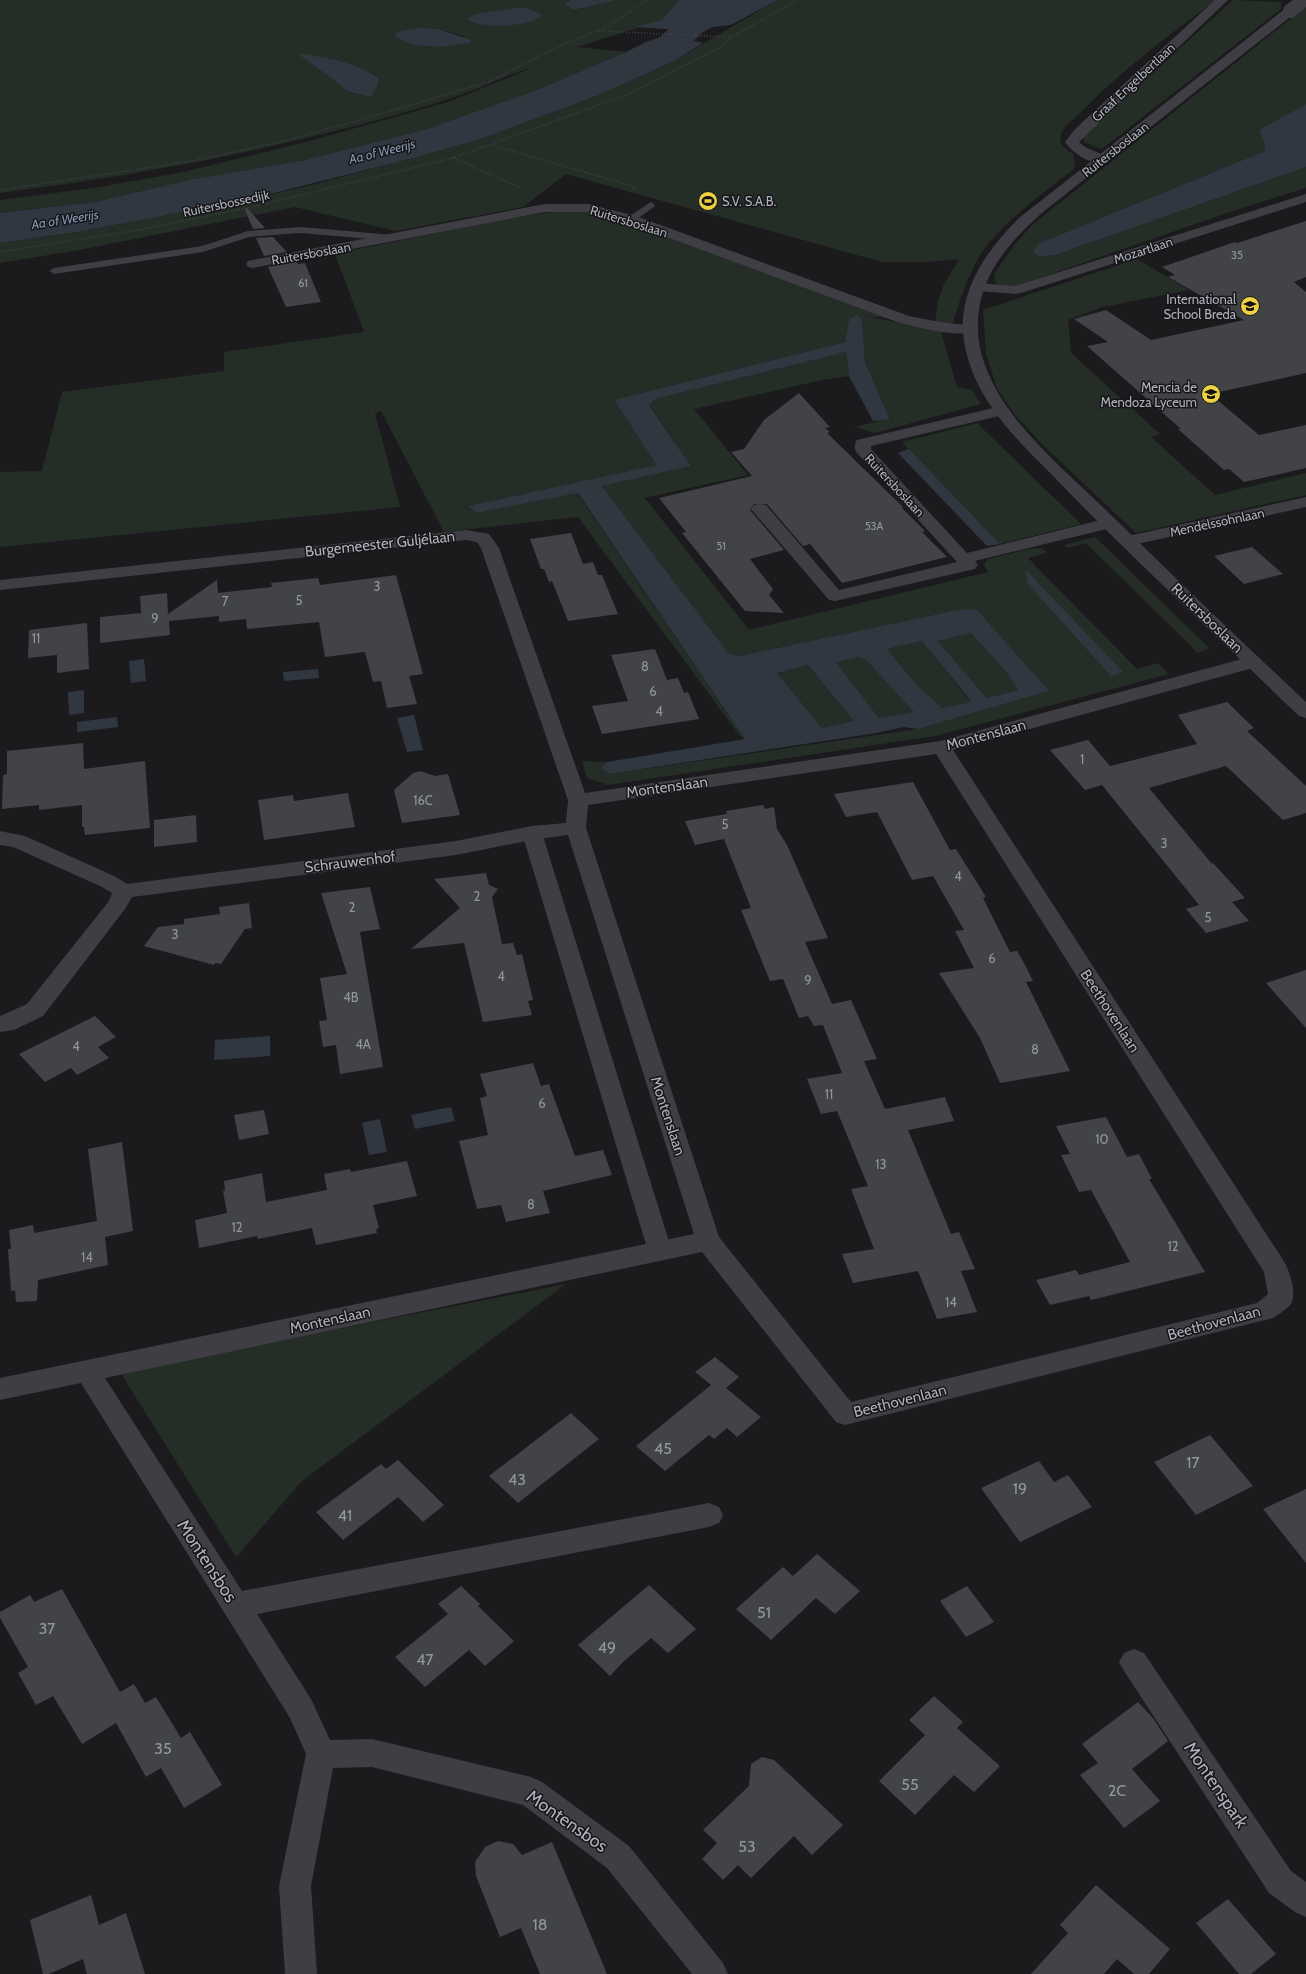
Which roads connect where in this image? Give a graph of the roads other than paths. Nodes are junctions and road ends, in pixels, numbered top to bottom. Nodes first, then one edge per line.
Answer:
1 (1222, 0) edge
2 (1304, 0) edge
3 (1102, 159) junction
4 (1306, 198) edge
5 (651, 206) road end
6 (631, 219) junction
7 (393, 238) junction
8 (253, 264) dead end
9 (54, 271) dead end
10 (978, 287) junction
11 (970, 329) junction
12 (1002, 411) junction
13 (1306, 502) edge
14 (760, 509) dead end
15 (1109, 523) junction
16 (1128, 541) junction
17 (964, 559) junction
18 (0, 585) edge
19 (1252, 662) junction
20 (1306, 712) edge
21 (941, 747) junction
22 (578, 800) junction
23 (576, 828) junction
24 (532, 834) junction
25 (0, 838) edge
26 (124, 892) junction
27 (0, 1024) edge
28 (708, 1240) junction
29 (660, 1251) junction
30 (87, 1372) junction
31 (0, 1389) edge
32 (709, 1515) dead end
33 (236, 1605) junction
34 (1134, 1662) dead end
35 (321, 1754) junction
36 (1306, 1901) edge
37 (301, 1974) edge
38 (712, 1974) edge

1 - 3 street, Graaf Engelbertlaan
2 - 3 street, Ruitersboslaan, bridge
3 - 10 street, Ruitersboslaan
4 - 10 street, Mozartlaan
5 - 6 lane
6 - 7 street, Ruitersboslaan
6 - 11 street, Ruitersboslaan
7 - 8 street, Ruitersboslaan
7 - 9 lane
10 - 11 street, Ruitersboslaan
11 - 12 street, Ruitersboslaan
12 - 15 street, Ruitersboslaan
12 - 17 street, Ruitersboslaan
13 - 16 street, Mendelssohnlaan
14 - 17 street
15 - 16 street, Ruitersboslaan
15 - 17 street
16 - 19 street, Ruitersboslaan
18 - 22 street, Burgemeester Guljélaan
19 - 20 street, Ruitersboslaan
19 - 21 street, Montenslaan
21 - 22 street, Montenslaan
21 - 28 street, Beethovenlaan
22 - 23 street, Montenslaan
23 - 24 street, Schrauwenhof
23 - 28 street, Montenslaan
24 - 26 street, Schrauwenhof
24 - 29 street
25 - 26 street
26 - 27 street
28 - 29 street, Montenslaan
29 - 30 street, Montenslaan
30 - 31 street, Montenslaan
30 - 33 street, Montensbos
32 - 33 street
33 - 35 street, Montensbos
34 - 36 street, Montenspark
35 - 37 street
35 - 38 street, Montensbos

